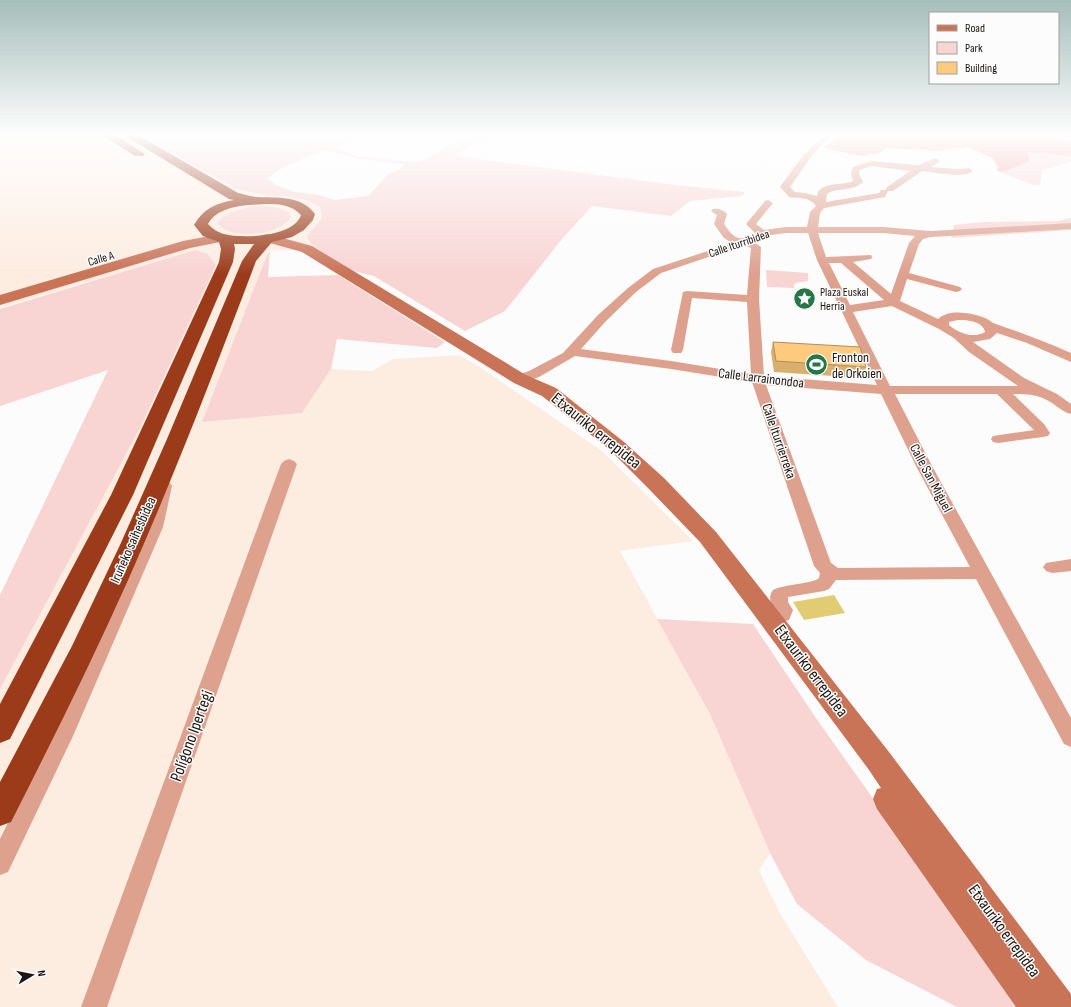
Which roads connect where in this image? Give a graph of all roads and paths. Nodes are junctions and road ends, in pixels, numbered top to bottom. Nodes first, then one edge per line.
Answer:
1 (208, 181) edge
2 (789, 181) edge
3 (857, 181) edge
4 (899, 181) edge
5 (853, 186) junction
6 (885, 190) junction
7 (253, 201) junction
8 (768, 203) dead end
9 (818, 209) junction
10 (716, 211) dead end
11 (201, 226) junction
12 (1071, 226) edge
13 (298, 228) junction
14 (812, 230) junction
15 (764, 234) junction
16 (931, 234) junction
17 (268, 238) junction
18 (222, 239) junction
19 (744, 242) junction
20 (178, 247) junction
21 (300, 248) junction
22 (866, 257) dead end
23 (822, 260) junction
24 (844, 260) junction
25 (249, 261) junction
26 (226, 262) junction
27 (904, 275) junction
28 (0, 288) edge
29 (956, 289) dead end
30 (753, 299) junction
31 (0, 300) edge
32 (894, 302) junction
33 (846, 309) junction
34 (943, 326) junction
35 (989, 326) junction
36 (958, 335) junction
37 (849, 348) edge
38 (865, 349) junction
39 (677, 350) dead end
40 (572, 352) junction
41 (1071, 358) edge
42 (520, 379) junction
43 (758, 380) junction
44 (1000, 389) junction
45 (885, 390) junction
46 (1035, 390) junction
47 (1071, 410) edge
48 (998, 439) dead end
49 (172, 452) junction
50 (289, 464) dead end
51 (1071, 565) edge
52 (1052, 567) dead end
53 (829, 571) junction
54 (982, 573) junction
55 (771, 618) junction
56 (0, 732) edge
57 (1071, 738) edge
58 (0, 812) edge
59 (0, 864) edge
60 (1071, 1003) edge
61 (94, 1007) edge
62 (1038, 1007) edge
63 (1060, 1007) edge

1 - 7 highway
2 - 9 street
3 - 5 street
4 - 6 street
5 - 6 street
5 - 9 street, Calle San Miguel
6 - 9 street
7 - 11 highway
7 - 13 highway
8 - 15 street
9 - 14 street, Calle San Miguel
10 - 19 street, Calle Iturrierreka
11 - 18 highway
11 - 28 street, Calle A
12 - 16 street, Calle Iturribidea
13 - 17 highway
13 - 21 street
14 - 15 street, Calle Iturribidea
14 - 16 street, Calle Iturribidea
14 - 23 street, Calle San Miguel
15 - 19 street, Calle Iturribidea
16 - 27 street
17 - 18 highway
17 - 21 street, Etxauriko errepidea
17 - 25 highway, Iruñeko saihesbidea
18 - 20 street, Calle A
18 - 26 highway, Iruñeko saihesbidea
19 - 30 street, Calle Iturrierreka
19 - 40 street, Calle Iturribidea
20 - 26 street, Calle A
20 - 31 street, Calle A
21 - 25 highway
21 - 42 street, Etxauriko errepidea
22 - 24 street
23 - 24 street
23 - 33 street, Calle San Miguel
24 - 32 street
25 - 49 highway, Iruñeko saihesbidea
26 - 56 highway, Iruñeko saihesbidea
27 - 29 street
27 - 32 street
30 - 39 street
30 - 43 street, Calle Iturrierreka
32 - 33 street
32 - 34 street
33 - 38 street, Calle San Miguel
34 - 35 street
34 - 36 street
35 - 36 street
35 - 41 street
36 - 46 street
37 - 38 street
38 - 45 street, Calle San Miguel
40 - 42 street, Calle Iturribidea
40 - 43 street, Calle Larrainondoa
42 - 55 street, Etxauriko errepidea
42 - 62 street, Etxauriko errepidea
43 - 45 street, Calle Larrainondoa
43 - 53 street, Calle Iturrierreka
44 - 45 street, Calle Larrainondoa
44 - 46 street, Calle Larrainondoa
44 - 48 street
45 - 54 street, Calle San Miguel
46 - 47 street
49 - 58 highway, Iruñeko saihesbidea
49 - 59 street
50 - 61 street, Polígono Ipertegi
51 - 52 street
53 - 54 street
53 - 55 street
54 - 57 street, Calle San Miguel
55 - 63 street, Etxauriko errepidea
60 - 63 street

